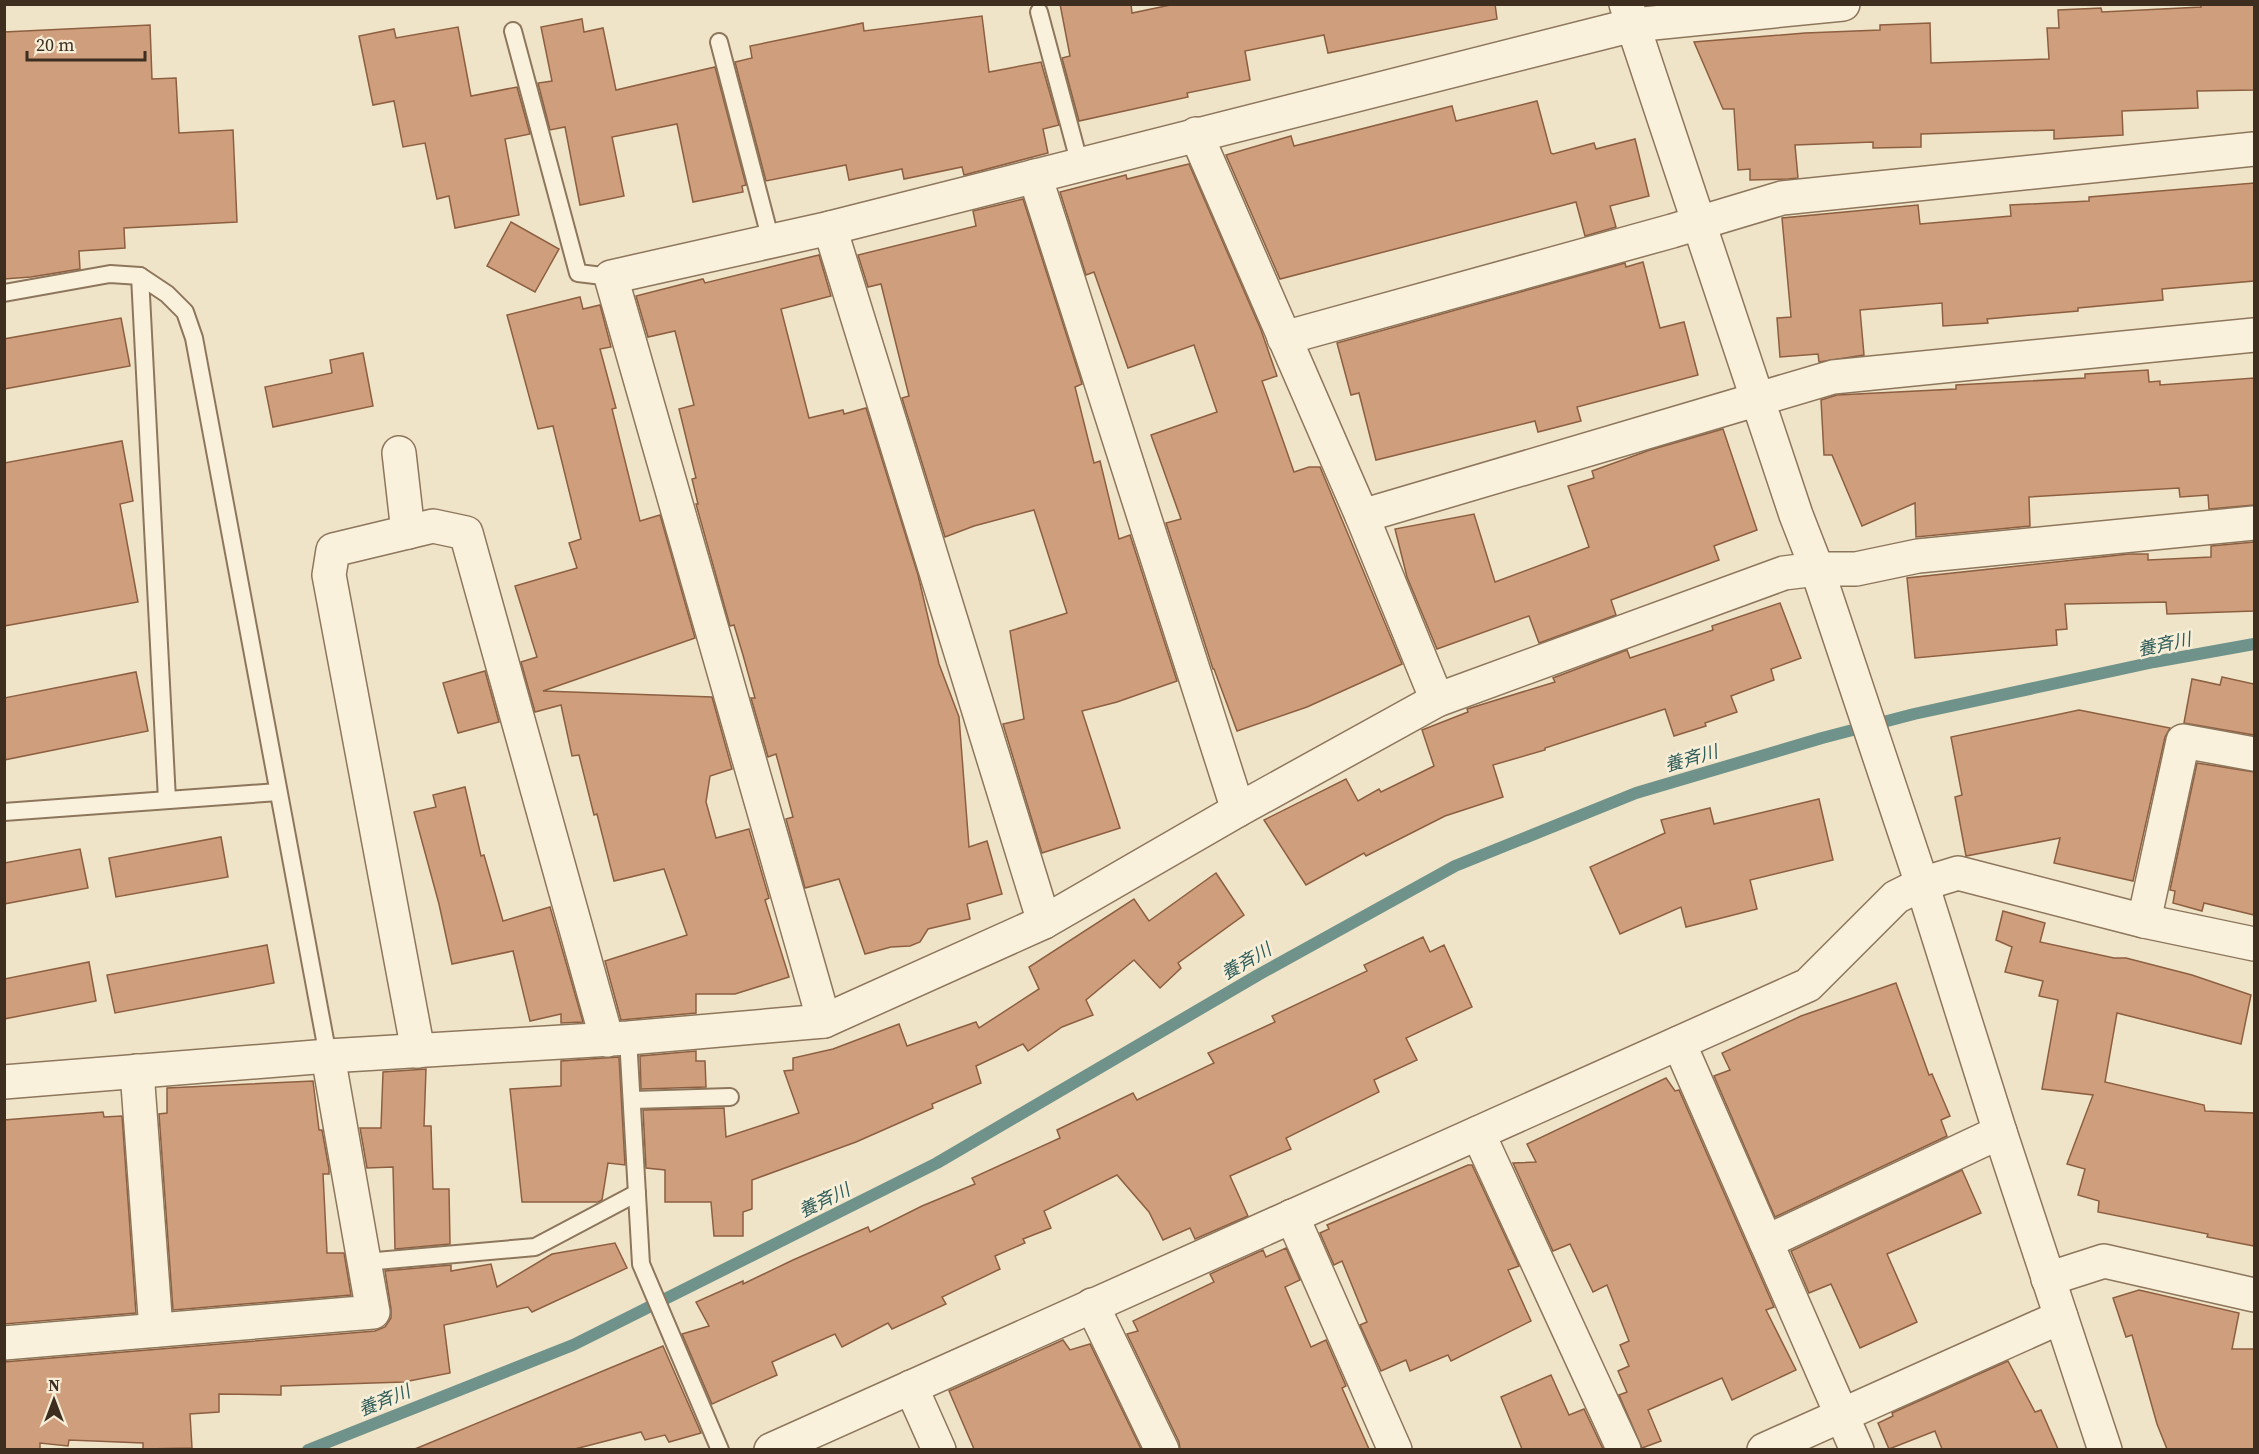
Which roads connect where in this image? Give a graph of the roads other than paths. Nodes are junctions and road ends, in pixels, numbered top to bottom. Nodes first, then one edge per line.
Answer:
1 (1843, 4) edge
2 (1039, 12) dead end
3 (1630, 15) edge
4 (513, 31) dead end
5 (719, 42) dead end
6 (1196, 134) junction
7 (2254, 149) edge
8 (1080, 165) junction
9 (1035, 176) junction
10 (1699, 223) junction
11 (830, 228) junction
12 (771, 241) junction
13 (140, 276) junction
14 (611, 277) junction
15 (4, 293) edge
16 (2254, 335) edge
17 (1284, 338) junction
18 (1757, 399) junction
19 (399, 453) dead end
20 (1362, 516) junction
21 (2254, 523) edge
22 (408, 532) junction
23 (1816, 569) junction
24 (1437, 700) junction
25 (2254, 754) edge
26 (278, 792) junction
27 (167, 800) junction
28 (1238, 810) junction
29 (4, 812) edge
30 (1922, 884) junction
31 (2144, 921) junction
32 (1044, 922) junction
33 (2254, 944) edge
34 (824, 1021) junction
35 (618, 1039) junction
36 (1678, 1043) junction
37 (418, 1051) junction
38 (328, 1056) junction
39 (137, 1071) junction
40 (4, 1082) edge
41 (730, 1096) dead end
42 (633, 1101) junction
43 (2000, 1132) junction
44 (1478, 1133) junction
45 (637, 1193) junction
46 (1292, 1216) junction
47 (1766, 1242) junction
48 (365, 1262) junction
49 (2048, 1279) junction
50 (2254, 1295) edge
51 (1092, 1305) junction
52 (2061, 1317) junction
53 (156, 1330) junction
54 (4, 1343) edge
55 (911, 1387) junction
56 (1842, 1415) junction
57 (720, 1449) edge
58 (771, 1449) edge
59 (939, 1449) edge
60 (1162, 1449) edge
61 (1395, 1449) edge
62 (1624, 1449) edge
63 (1764, 1449) edge
64 (1857, 1449) edge
65 (2105, 1449) edge

1 - 3 street
2 - 8 lane
3 - 6 street
3 - 10 street
4 - 14 lane
5 - 12 lane
6 - 8 street
6 - 17 street
7 - 10 street
8 - 9 street
9 - 11 street
9 - 28 street
10 - 17 street
10 - 18 street
11 - 12 street
11 - 32 street
12 - 14 street
13 - 15 lane
13 - 26 lane
13 - 27 lane
14 - 34 street
16 - 18 street
17 - 20 street
18 - 20 street
18 - 23 street
19 - 22 street
20 - 24 street
21 - 23 street
22 - 35 street
22 - 37 street
23 - 24 street
23 - 30 street
24 - 28 street
25 - 31 street
26 - 27 lane
26 - 38 lane
27 - 29 lane
28 - 32 street
30 - 31 street
30 - 36 street
30 - 43 street
31 - 33 street
32 - 34 street
34 - 35 street
35 - 37 street
35 - 42 lane
36 - 44 street
36 - 47 street
37 - 38 street
38 - 39 street
38 - 48 street
39 - 40 street
39 - 53 street
41 - 42 lane
42 - 45 lane
43 - 47 street
43 - 49 street
44 - 46 street
44 - 62 street
45 - 48 lane
45 - 57 lane
46 - 51 street
46 - 61 street
47 - 56 street
48 - 53 street
49 - 50 street
49 - 52 street
51 - 55 street
51 - 60 street
52 - 56 street
52 - 65 street
53 - 54 street
55 - 58 street
55 - 59 street
56 - 63 street
56 - 64 street

